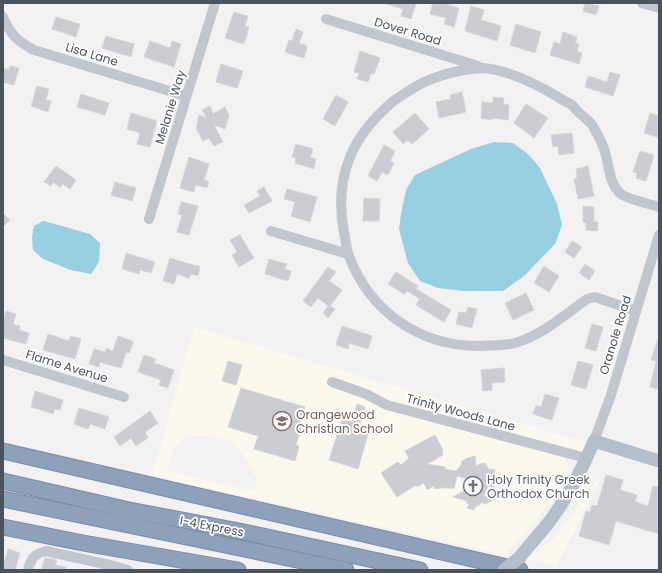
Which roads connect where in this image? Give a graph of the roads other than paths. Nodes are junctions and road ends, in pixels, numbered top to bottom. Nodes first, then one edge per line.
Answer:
1 (215, 3) edge
2 (642, 3) edge
3 (659, 8) edge
4 (3, 17) edge
5 (326, 19) dead end
6 (482, 68) junction
7 (186, 96) junction
8 (659, 206) edge
9 (150, 219) dead end
10 (271, 231) dead end
11 (659, 235) edge
12 (348, 254) junction
13 (636, 311) junction
14 (3, 360) edge
15 (332, 382) dead end
16 (124, 397) dead end
17 (594, 441) junction
18 (3, 451) edge
19 (586, 458) junction
20 (659, 461) edge
21 (5, 482) edge
22 (3, 499) edge
23 (3, 527) edge
24 (520, 563) edge
25 (113, 568) edge
26 (28, 570) edge
27 (128, 570) edge
28 (238, 570) edge
29 (346, 570) edge
30 (420, 570) edge
31 (504, 570) edge

1 - 7 street, Melanie Way
2 - 3 street
4 - 7 street, Lisa Lane
5 - 6 street, Dover Road
6 - 8 street
6 - 12 street
7 - 9 street, Melanie Way
10 - 12 street
11 - 13 street, Oranole Road
12 - 13 street
13 - 17 street, Oranole Road
14 - 16 street, Flame Avenue
15 - 19 street, Trinity Woods Lane
17 - 19 main road
17 - 20 main road
18 - 24 highway
19 - 24 main road
21 - 30 highway, I-4 Express
22 - 29 highway, I-4 Express
23 - 28 highway
24 - 31 main road, bridge
25 - 26 street
25 - 27 street

